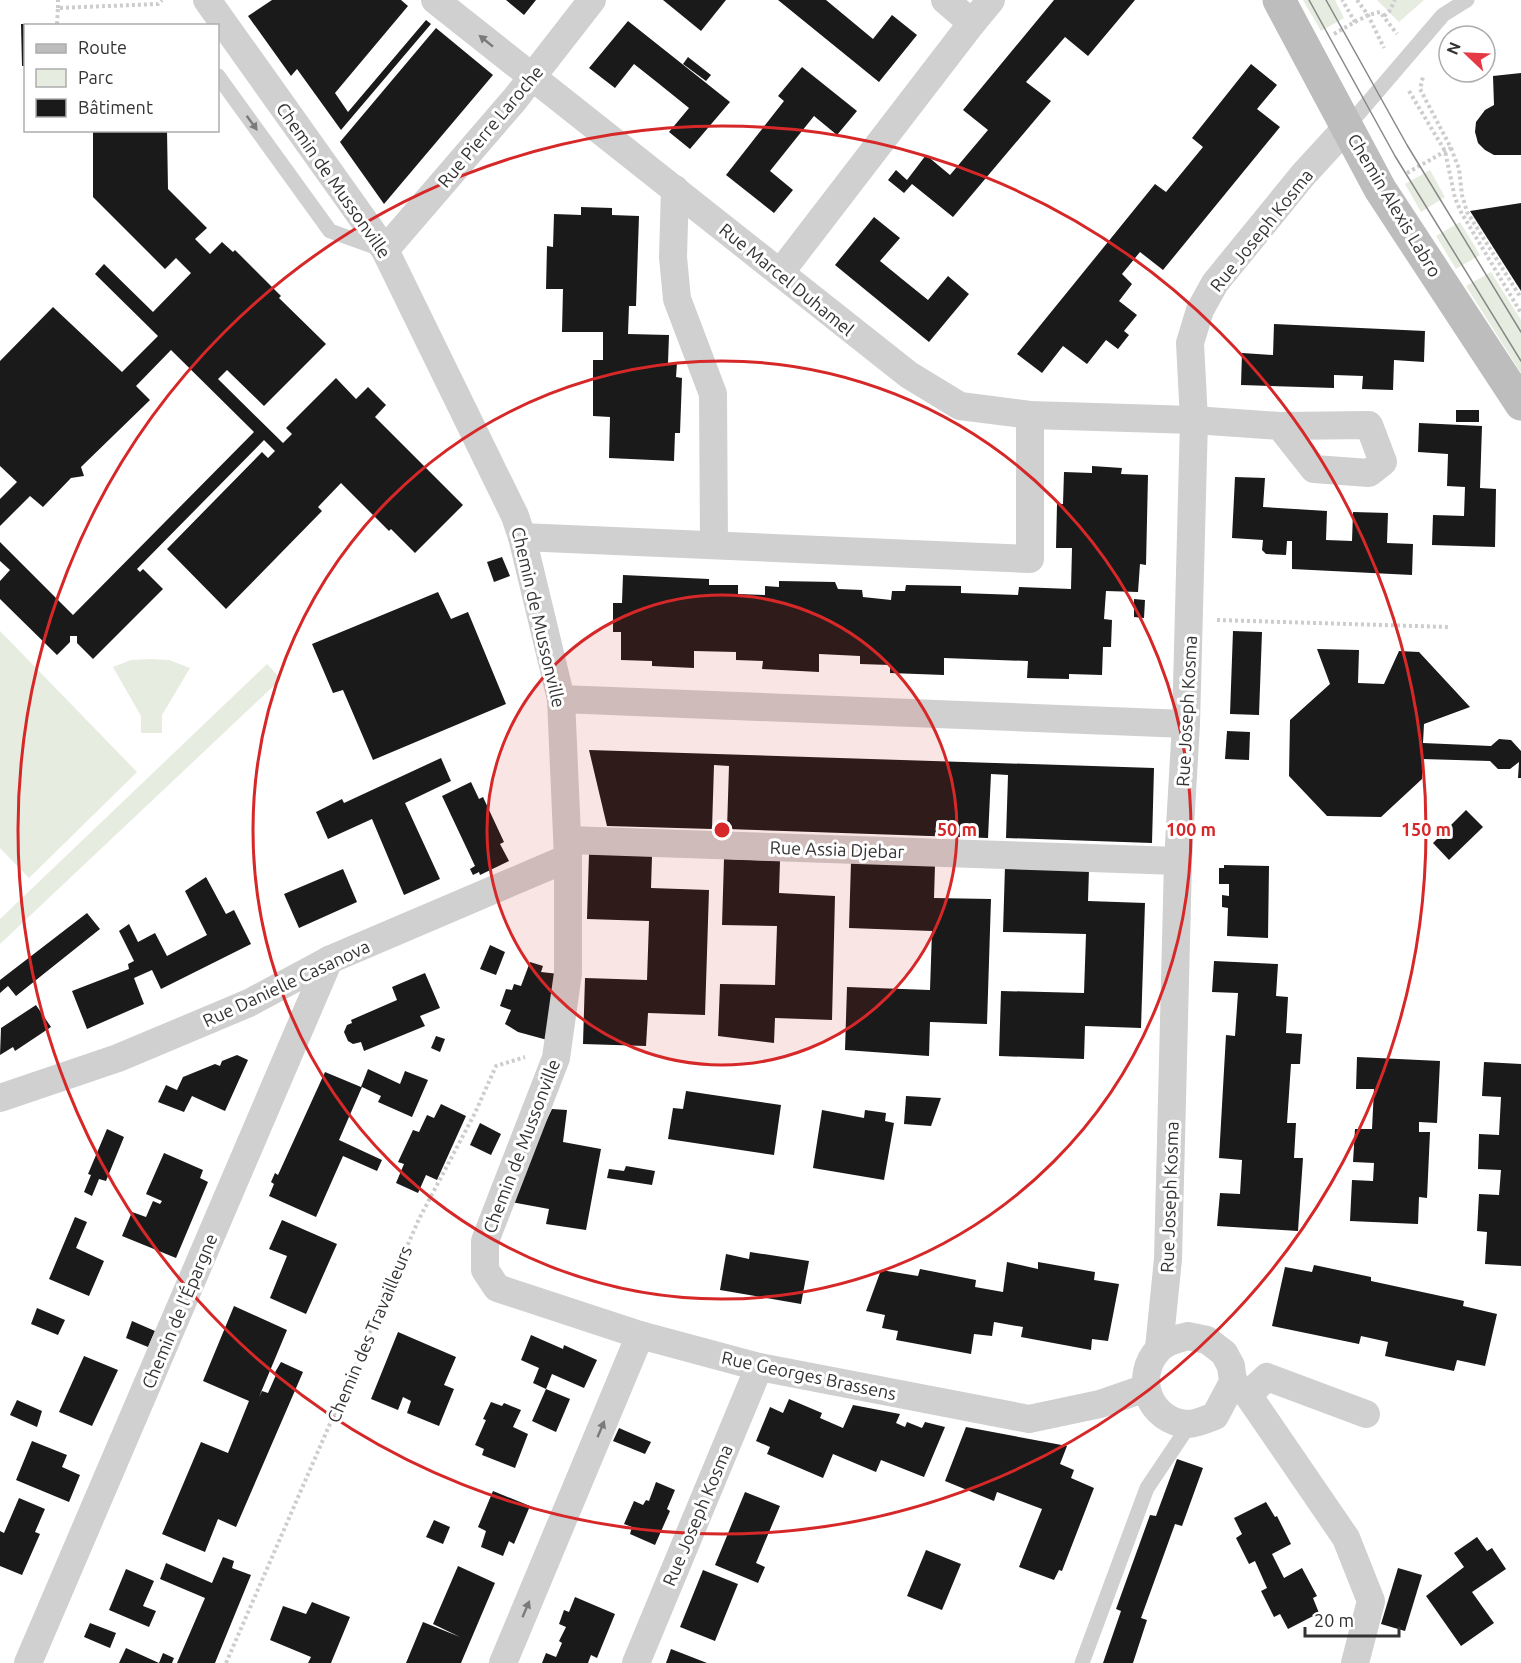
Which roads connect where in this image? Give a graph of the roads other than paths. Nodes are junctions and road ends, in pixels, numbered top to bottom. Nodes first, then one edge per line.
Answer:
1 (208, 0) edge
2 (435, 0) edge
3 (592, 0) edge
4 (945, 0) edge
5 (991, 0) edge
6 (1279, 0) edge
7 (1467, 0) edge
8 (972, 22) junction
9 (209, 24) edge
10 (533, 76) junction
11 (219, 77) edge
12 (1347, 127) junction
13 (675, 189) junction
14 (385, 250) junction
15 (780, 273) junction
16 (1521, 404) edge
17 (1030, 415) junction
18 (1194, 420) junction
19 (1280, 426) dead end
20 (522, 537) junction
21 (714, 545) junction
22 (561, 699) junction
23 (1186, 723) junction
24 (568, 849) junction
25 (1178, 861) junction
26 (329, 960) junction
27 (0, 1098) edge
28 (485, 1270) joint
29 (640, 1335) junction
30 (1159, 1348) junction
31 (759, 1367) junction
32 (1146, 1388) junction
33 (1241, 1389) junction
34 (1366, 1414) dead end
35 (1190, 1424) junction
36 (28, 1663) edge
37 (503, 1663) edge
38 (636, 1663) edge
39 (1082, 1663) edge
40 (1355, 1663) edge

1 - 9 lane
1 - 14 street, Chemin de Mussonville
10 -> 2 street, Rue Marcel Duhamel
3 - 10 street, Rue Pierre Laroche
4 - 8 street
5 - 8 street
6 - 12 street, Chemin Alexis Labro
7 - 12 lane
8 - 15 street
10 - 13 street, Rue Marcel Duhamel
10 - 14 street, Rue Pierre Laroche
11 -> 14 lane
12 - 16 street, Chemin Alexis Labro
12 - 18 street, Rue Joseph Kosma
13 - 15 street, Rue Marcel Duhamel
13 - 21 street
14 - 20 street, Chemin de Mussonville
15 - 17 street, Rue Marcel Duhamel
17 - 18 street, Rue Marcel Duhamel
17 - 21 street
18 - 19 street, Rue Marcel Duhamel
18 - 23 street, Rue Joseph Kosma
20 - 21 street
20 - 22 street, Chemin de Mussonville
22 - 23 street
22 - 24 street, Chemin de Mussonville
23 - 25 street, Rue Joseph Kosma
24 - 25 street, Rue Assia Djebar
24 - 26 street, Rue Danielle Casanova
24 - 28 street, Chemin de Mussonville
25 - 30 street, Rue Joseph Kosma
26 - 27 street, Rue Danielle Casanova
26 - 36 street, Chemin de l'Épargne
28 - 29 street, Rue Georges Brassens
29 - 31 street, Rue Georges Brassens
37 -> 29 street
30 - 32 street
30 - 33 street
31 - 32 street, Rue Georges Brassens
31 - 38 street, Rue Joseph Kosma
32 - 35 street
33 - 34 street
33 - 35 street
33 - 40 street
35 - 39 lane

